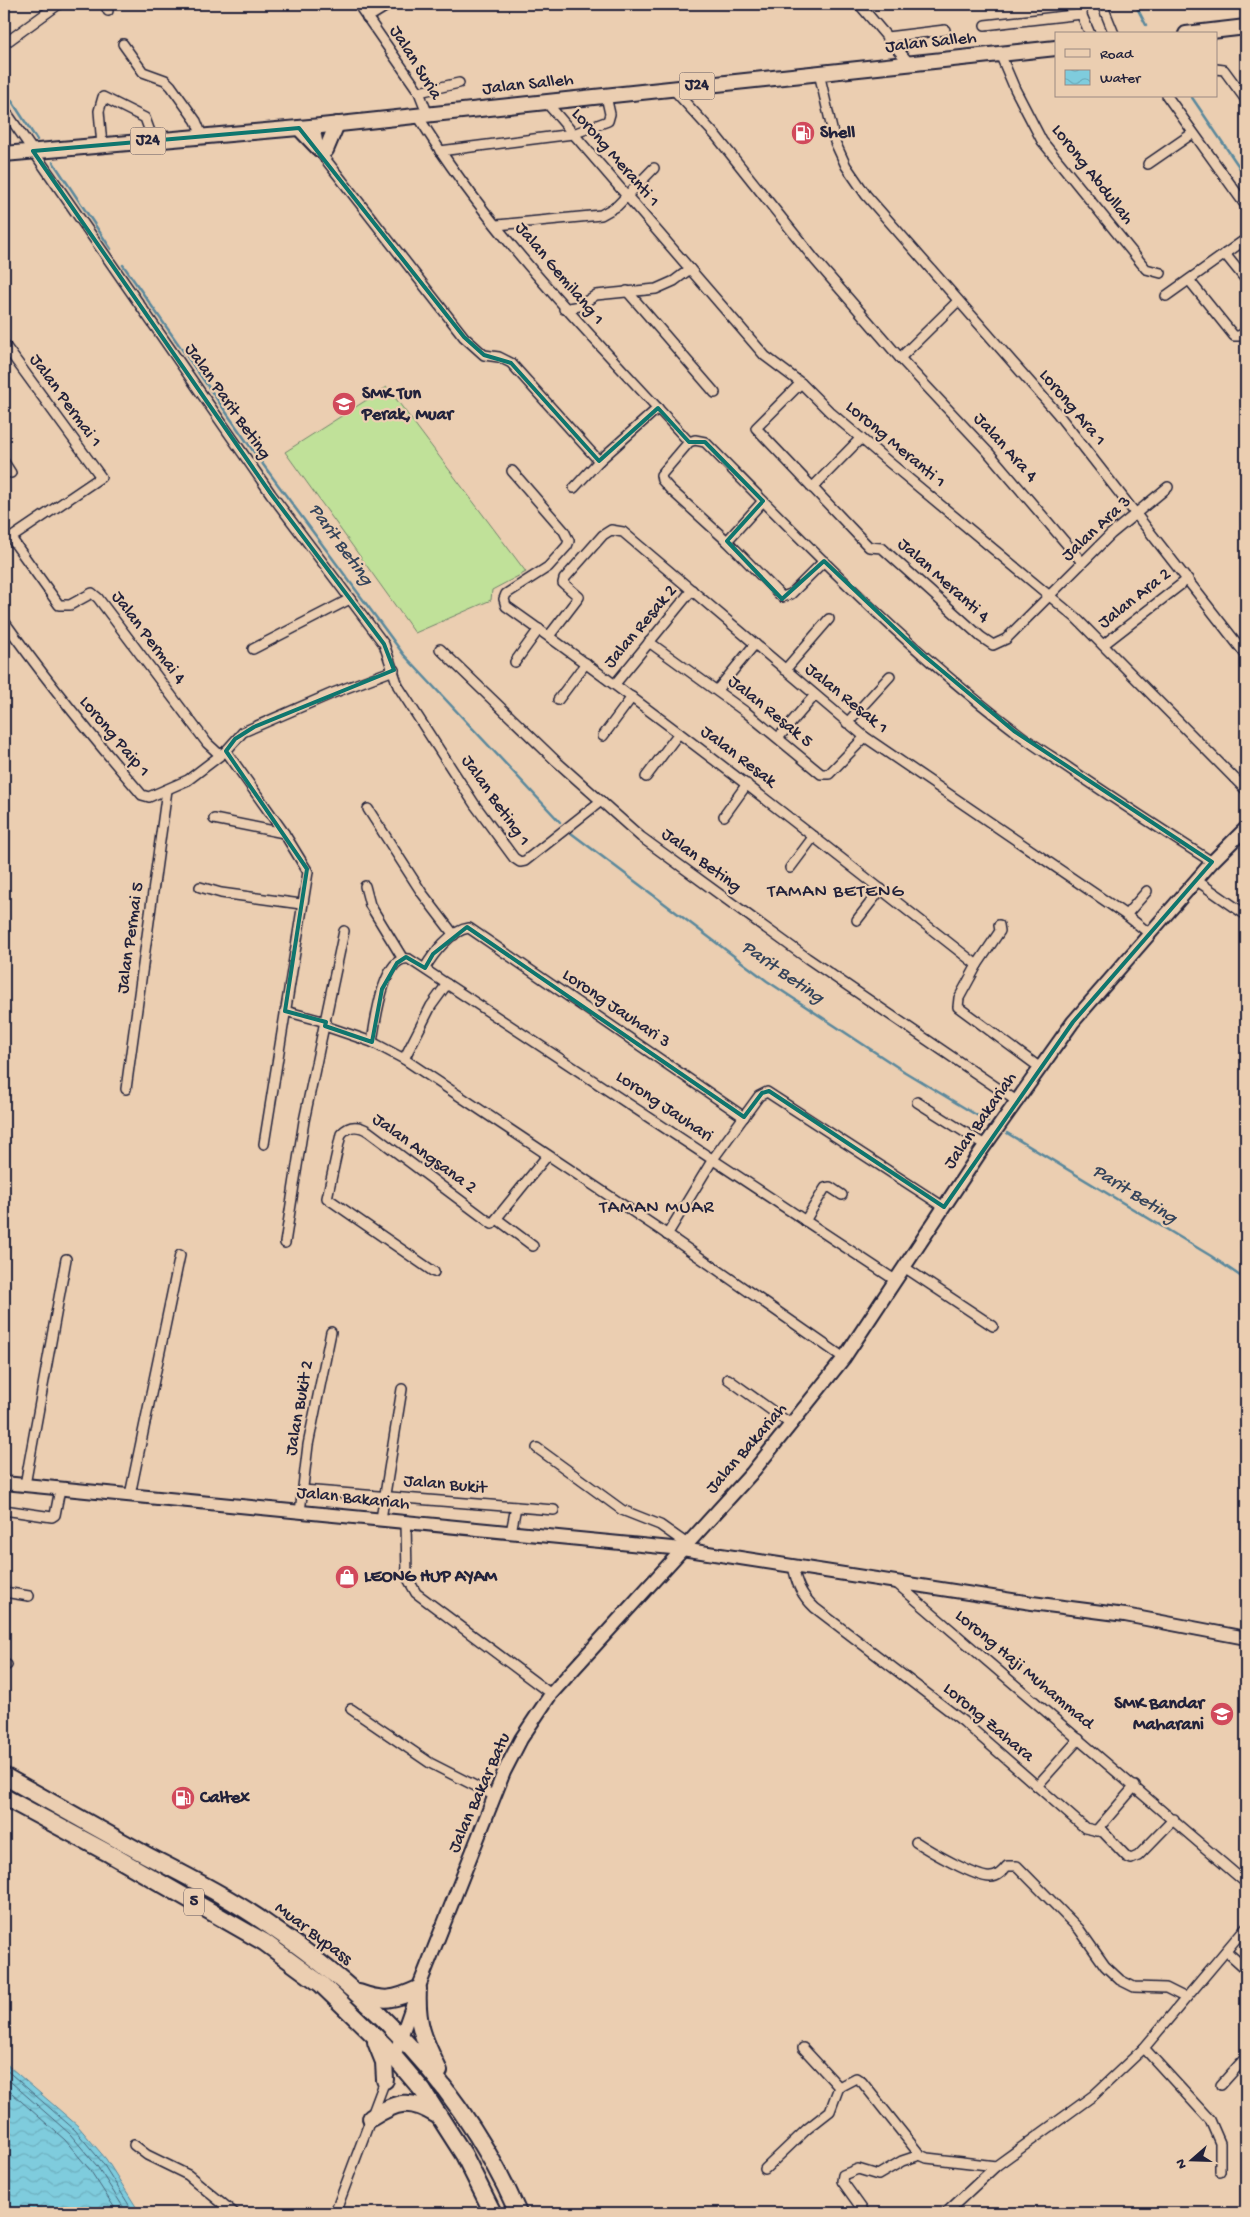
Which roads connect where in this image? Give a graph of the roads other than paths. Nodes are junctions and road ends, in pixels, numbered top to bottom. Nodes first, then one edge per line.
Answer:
1 (59, 4) edge
2 (358, 4) edge
3 (390, 4) edge
4 (859, 4) edge
5 (1077, 4) edge
6 (1102, 4) edge
7 (1082, 14) junction
8 (367, 18) junction
9 (985, 25) dead end
10 (1246, 27) edge
11 (945, 30) dead end
12 (1089, 32) edge
13 (1113, 32) edge
14 (1203, 32) edge
15 (887, 37) junction
16 (4, 44) edge
17 (123, 44) dead end
18 (1055, 48) edge
19 (1000, 54) junction
20 (910, 64) junction
21 (1218, 69) edge
22 (820, 74) junction
23 (459, 83) dead end
24 (674, 89) junction
25 (418, 92) junction
26 (606, 96) junction
27 (1168, 98) edge
28 (1246, 100) edge
29 (546, 102) junction
30 (4, 109) edge
31 (423, 115) junction
32 (338, 124) junction
33 (318, 126) junction
34 (300, 128) junction
35 (1193, 133) junction
36 (573, 134) junction
37 (202, 136) junction
38 (153, 140) junction
39 (102, 145) junction
40 (33, 151) junction
41 (440, 151) junction
42 (325, 153) junction
43 (4, 154) edge
44 (1148, 164) dead end
45 (654, 168) dead end
46 (627, 196) junction
47 (1246, 206) edge
48 (497, 225) junction
49 (1246, 239) edge
50 (1225, 254) junction
51 (690, 269) junction
52 (1161, 272) dead end
53 (1189, 280) junction
54 (1246, 280) edge
55 (627, 290) junction
56 (1166, 296) dead end
57 (958, 301) junction
58 (564, 309) junction
59 (1246, 332) edge
60 (4, 344) edge
61 (900, 358) junction
62 (801, 383) junction
63 (715, 393) dead end
64 (658, 408) junction
65 (861, 438) junction
66 (689, 442) junction
67 (600, 461) junction
68 (4, 462) edge
69 (512, 471) dead end
70 (11, 473) dead end
71 (1168, 487) dead end
72 (574, 488) dead end
73 (812, 488) junction
74 (763, 501) junction
75 (1136, 513) junction
76 (727, 541) junction
77 (824, 561) junction
78 (1082, 562) junction
79 (40, 579) joint
80 (1188, 579) junction
81 (692, 590) junction
82 (1050, 597) junction
83 (350, 599) junction
84 (829, 619) dead end
85 (4, 621) edge
86 (539, 629) junction
87 (549, 636) junction
88 (649, 642) junction
89 (755, 644) junction
90 (1103, 645) junction
91 (253, 649) dead end
92 (440, 649) dead end
93 (1246, 655) edge
94 (515, 662) dead end
95 (586, 663) junction
96 (394, 670) junction
97 (785, 670) junction
98 (890, 676) dead end
99 (615, 684) junction
100 (717, 690) junction
101 (815, 695) junction
102 (632, 697) junction
103 (558, 700) dead end
104 (847, 722) junction
105 (680, 733) junction
106 (603, 736) dead end
107 (778, 738) junction
108 (864, 738) junction
109 (223, 753) junction
110 (646, 777) dead end
111 (747, 784) junction
112 (166, 790) junction
113 (1246, 790) edge
114 (601, 801) junction
115 (368, 808) dead end
116 (724, 816) dead end
117 (214, 819) dead end
118 (1246, 828) edge
119 (284, 833) junction
120 (814, 836) junction
121 (1212, 862) junction
122 (790, 868) dead end
123 (1196, 880) junction
124 (365, 886) dead end
125 (200, 887) dead end
126 (881, 889) junction
127 (1148, 891) dead end
128 (302, 904) junction
129 (1126, 915) junction
130 (1246, 916) edge
131 (857, 920) dead end
132 (999, 925) dead end
133 (344, 931) dead end
134 (1150, 934) junction
135 (454, 935) junction
136 (403, 959) junction
137 (977, 965) junction
138 (425, 968) junction
139 (447, 984) junction
140 (284, 1011) junction
141 (325, 1024) junction
142 (372, 1042) junction
143 (404, 1059) junction
144 (1039, 1067) junction
145 (126, 1089) dead end
146 (916, 1102) dead end
147 (1018, 1102) junction
148 (744, 1117) junction
149 (264, 1144) dead end
150 (985, 1145) junction
151 (547, 1156) junction
152 (712, 1159) junction
153 (842, 1195) dead end
154 (944, 1207) junction
155 (494, 1221) junction
156 (805, 1221) junction
157 (667, 1235) junction
158 (285, 1243) dead end
159 (533, 1246) dead end
160 (180, 1255) dead end
161 (66, 1259) dead end
162 (904, 1267) junction
163 (434, 1272) dead end
164 (895, 1280) junction
165 (994, 1326) dead end
166 (331, 1332) dead end
167 (844, 1358) junction
168 (728, 1379) dead end
169 (402, 1389) dead end
170 (792, 1425) junction
171 (537, 1448) dead end
172 (4, 1483) edge
173 (25, 1485) junction
174 (60, 1489) junction
175 (303, 1490) junction
176 (130, 1495) junction
177 (386, 1496) junction
178 (516, 1507) junction
179 (4, 1510) edge
180 (554, 1510) dead end
181 (300, 1512) junction
182 (381, 1520) junction
183 (406, 1522) junction
184 (511, 1532) junction
185 (684, 1546) junction
186 (793, 1565) junction
187 (893, 1580) junction
188 (4, 1592) edge
189 (29, 1596) dead end
190 (1246, 1638) edge
191 (552, 1694) junction
192 (351, 1709) dead end
193 (1079, 1739) junction
194 (4, 1776) edge
195 (1037, 1786) junction
196 (1135, 1786) junction
197 (495, 1796) junction
198 (4, 1797) edge
199 (1174, 1819) junction
200 (1096, 1830) junction
201 (916, 1842) dead end
202 (1246, 1883) edge
203 (1246, 1927) edge
204 (1226, 1951) junction
205 (1246, 1969) edge
206 (418, 1989) junction
207 (357, 1992) junction
208 (1186, 1998) junction
209 (369, 2030) junction
210 (402, 2037) junction
211 (803, 2048) dead end
212 (1144, 2048) junction
213 (394, 2057) junction
214 (1246, 2057) edge
215 (385, 2080) junction
216 (1221, 2085) dead end
217 (839, 2087) junction
218 (452, 2096) junction
219 (439, 2116) junction
220 (371, 2118) junction
221 (134, 2145) dead end
222 (920, 2155) junction
223 (996, 2166) junction
224 (765, 2169) dead end
225 (1220, 2171) dead end
226 (948, 2210) dead end
227 (234, 2213) edge
228 (334, 2213) edge
229 (493, 2213) edge
230 (518, 2213) edge
231 (865, 2213) edge

1 - 16 street
2 - 8 street, Jalan Suria
3 - 8 street
4 - 15 street
5 - 7 street
6 - 13 street
7 - 9 street
7 - 12 street
8 - 25 street, Jalan Suria
10 - 14 main road
11 - 15 street
15 - 20 street
17 - 37 street
18 - 19 main road, Jalan Salleh / J24
19 - 20 main road, Jalan Salleh / J24
19 - 52 street, Lorong Abdullah
20 - 22 main road, Jalan Salleh / J24
21 - 28 street
22 - 24 main road, Jalan Salleh / J24
22 - 57 street, Lorong Ara 1
23 - 25 street
24 - 26 main road, Jalan Salleh / J24
24 - 61 street, Jalan Ara 4
25 - 31 street, Jalan Suria
26 - 29 main road, Jalan Salleh / J24
26 - 36 street
27 - 35 street
29 - 31 main road, Jalan Salleh / J24
29 - 36 street, Lorong Meranti 1
30 - 40 street, Jalan Parit Beting
31 - 32 main road, Jalan Salleh / J24
31 - 41 street, Jalan Gemilang 1
32 - 33 main road, Jalan Salleh / J24
32 - 42 main road
33 - 34 main road, Jalan Salleh / J24
33 - 42 street
34 - 37 main road, Jalan Salleh / J24
34 - 42 main road
35 - 44 street
35 - 47 street
36 - 41 street
36 - 46 street, Lorong Meranti 1
37 - 38 main road, Jalan Salleh / J24
38 - 39 main road, Jalan Salleh / J24
38 - 39 street
39 - 40 main road, Jalan Salleh / J24
40 - 43 main road, Jalan Salleh / J24
40 - 83 street, Jalan Parit Beting
41 - 48 street, Jalan Gemilang 1
42 - 67 street
45 - 46 street
46 - 48 street
46 - 51 street, Lorong Meranti 1
48 - 58 street, Jalan Gemilang 1
49 - 50 street
50 - 53 street
50 - 54 street
51 - 55 street
51 - 62 street, Lorong Meranti 1
53 - 56 street
53 - 59 street
55 - 58 street
55 - 63 street
57 - 61 street
57 - 75 street, Lorong Ara 1
58 - 64 street, Jalan Gemilang 1
60 - 79 street, Jalan Permai 1
61 - 78 street, Jalan Ara 4
62 - 65 street, Lorong Meranti 1
62 - 73 street, Jalan Meranti 4
64 - 66 street, Jalan Gemilang 1
64 - 67 street
65 - 73 street
65 - 82 street, Lorong Meranti 1
66 - 74 street
66 - 76 street
67 - 72 street
68 - 70 street
69 - 86 street, Jalan Resak
71 - 75 street, Jalan Ara 3
73 - 82 street, Jalan Meranti 4
74 - 76 street
74 - 77 street
75 - 78 street, Jalan Ara 3
75 - 80 street, Lorong Ara 1
76 - 77 street
77 - 121 street
78 - 82 street, Jalan Ara 3
79 - 109 street, Jalan Permai 4
80 - 90 street, Jalan Ara 2
80 - 93 street, Lorong Ara 1
81 - 87 street, Jalan Resak 1
81 - 88 street, Jalan Resak 2
81 - 89 street, Jalan Resak 1
82 - 90 street, Lorong Meranti 1
83 - 91 street
83 - 96 street, Jalan Parit Beting
84 - 97 street
85 - 112 street, Lorong Paip 1
86 - 87 street, Jalan Resak
86 - 94 street
87 - 95 street, Jalan Resak
88 - 99 street, Jalan Resak 2
88 - 100 street, Jalan Resak 5
89 - 97 street, Jalan Resak 1
89 - 100 street
90 - 113 street, Lorong Meranti 1
92 - 114 street, Jalan Beting
95 - 99 street, Jalan Resak
95 - 103 street
96 - 109 street, Lorong Paip 1
96 - 114 street, Jalan Beting 1
97 - 101 street, Jalan Resak 1
98 - 104 street
99 - 102 street, Jalan Resak
100 - 107 street, Jalan Resak 5
101 - 104 street, Jalan Resak 1
101 - 107 street
102 - 105 street, Jalan Resak
102 - 106 street
104 - 108 street, Jalan Resak 1
105 - 110 street
105 - 111 street, Jalan Resak
107 - 108 street, Jalan Resak 5
108 - 129 street, Jalan Resak 1
109 - 112 street, Lorong Paip 1
109 - 119 street
111 - 116 street
111 - 120 street, Jalan Resak
112 - 145 street, Jalan Permai 5
114 - 147 street, Jalan Beting
115 - 135 street
117 - 119 street
118 - 121 main road, Jalan Bakariah
119 - 128 street
120 - 122 street
120 - 126 street, Jalan Resak
121 - 123 main road, Jalan Bakariah
123 - 130 street
123 - 134 main road, Jalan Bakariah
124 - 136 street
125 - 128 street
126 - 131 street
126 - 137 street, Jalan Resak
127 - 129 street
128 - 140 street
129 - 134 street, Jalan Resak 1
132 - 137 street
133 - 141 street
134 - 144 main road, Jalan Bakariah
135 - 138 street
135 - 148 street, Lorong Jauhari 3
136 - 138 street, Lorong Jauhari
136 - 142 street
137 - 144 street
138 - 139 street, Lorong Jauhari
139 - 143 street
139 - 152 street, Lorong Jauhari
140 - 141 street
140 - 149 street
141 - 142 street
141 - 158 street
142 - 143 street
143 - 151 street
144 - 147 main road, Jalan Bakariah
146 - 150 street
147 - 150 main road, Jalan Bakariah
148 - 152 street
148 - 154 street
150 - 154 main road, Jalan Bakariah
151 - 155 street
151 - 157 street
152 - 156 street, Lorong Jauhari
152 - 157 street
153 - 156 street
154 - 162 main road, Jalan Bakariah
155 - 159 street
155 - 163 street, Jalan Angsana 2
156 - 164 street, Lorong Jauhari
157 - 167 street
160 - 176 street
161 - 173 street
162 - 164 main road, Jalan Bakariah
162 - 165 street
164 - 167 main road, Jalan Bakariah
166 - 175 street, Jalan Bukit 2
167 - 170 main road, Jalan Bakariah
168 - 170 street
169 - 177 street
170 - 185 main road, Jalan Bakariah
171 - 185 street
172 - 173 main road, Jalan Bakariah
173 - 174 main road, Jalan Bakariah
174 - 176 main road, Jalan Bakariah
174 - 179 street
175 - 177 street, Jalan Bukit
175 - 181 street, Jalan Bukit 2
176 - 181 main road, Jalan Bakariah
177 - 178 street, Jalan Bukit
177 - 182 street
178 - 180 street, Jalan Bukit
178 - 184 street
181 - 182 main road, Jalan Bakariah
182 - 183 main road, Jalan Bakariah
183 - 184 main road, Jalan Bakariah
183 - 191 street
184 - 185 main road, Jalan Bakariah
185 - 186 main road
185 - 191 main road, Jalan Bakar Batu
186 - 187 main road
186 - 195 street, Lorong Zahara
187 - 190 main road
187 - 193 street, Lorong Haji Muhammad
188 - 189 street
191 - 197 main road, Jalan Bakar Batu
192 - 197 street
193 - 195 street
193 - 196 street, Lorong Haji Muhammad
194 - 207 highway, Muar Bypass / 5
195 - 200 street, Lorong Zahara
196 - 199 street, Lorong Haji Muhammad
196 - 200 street
197 - 206 main road, Jalan Bakar Batu
198 - 209 highway, Muar Bypass / 5
199 - 200 street, Lorong Zahara
199 - 202 street, Lorong Haji Muhammad
201 - 208 street
203 - 204 street
204 - 205 street
204 - 208 street
206 - 207 highway
206 - 210 main road, Jalan Bakar Batu
206 - 218 highway
207 - 210 highway, Muar Bypass / 5
208 - 212 street
209 - 213 highway, Muar Bypass / 5
209 - 215 highway
210 - 213 main road, Jalan Bakar Batu
210 - 218 highway, Muar Bypass / 5
211 - 217 street
212 - 223 street
212 - 225 street
213 - 215 street
213 - 219 highway, Muar Bypass / 5
214 - 216 street
215 - 220 street
217 - 222 street
217 - 224 street
218 - 230 highway, Muar Bypass / 5
219 - 220 highway
219 - 229 highway, Muar Bypass / 5
220 - 228 street
221 - 227 street
222 - 223 street
222 - 231 street
223 - 226 street

